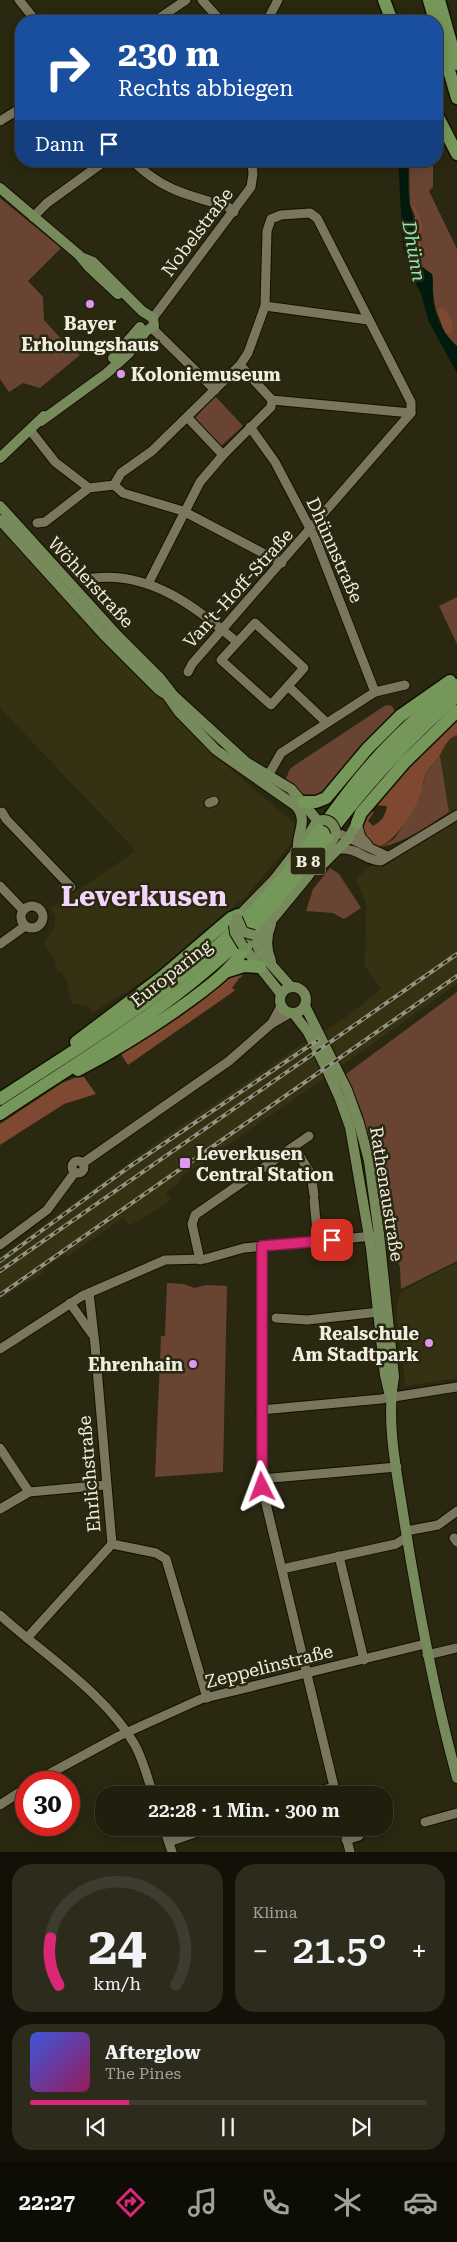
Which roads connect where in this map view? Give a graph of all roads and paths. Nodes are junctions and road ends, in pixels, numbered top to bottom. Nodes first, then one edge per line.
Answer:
1 (19, 0) edge
2 (186, 0) edge
3 (202, 0) edge
4 (278, 0) edge
5 (384, 0) edge
6 (429, 0) edge
7 (438, 0) edge
8 (31, 15) edge
9 (164, 15) edge
10 (216, 15) edge
11 (270, 15) edge
12 (390, 15) edge
13 (434, 15) edge
14 (442, 15) edge
15 (443, 17) edge
16 (443, 48) edge
17 (457, 64) edge
18 (457, 98) edge
19 (15, 112) edge
20 (0, 121) edge
21 (443, 126) edge
22 (457, 154) edge
23 (97, 167) edge
24 (140, 167) edge
25 (252, 167) edge
26 (0, 188) edge
27 (234, 212) junction
28 (33, 217) junction
29 (265, 306) junction
30 (368, 320) junction
31 (146, 323) junction
32 (240, 366) junction
33 (215, 390) junction
34 (272, 400) junction
35 (411, 413) junction
36 (188, 418) junction
37 (250, 427) junction
38 (30, 430) junction
39 (223, 455) junction
40 (0, 457) edge
41 (114, 485) junction
42 (89, 488) junction
43 (0, 506) edge
44 (183, 511) junction
45 (0, 520) edge
46 (37, 523) dead end
47 (311, 530) junction
48 (282, 563) junction
49 (93, 578) dead end
50 (148, 584) junction
51 (223, 630) junction
52 (237, 642) junction
53 (188, 672) dead end
54 (457, 677) edge
55 (405, 685) dead end
56 (457, 685) edge
57 (288, 686) junction
58 (375, 692) junction
59 (457, 696) edge
60 (457, 711) edge
61 (327, 723) junction
62 (269, 774) junction
63 (253, 779) junction
64 (334, 791) junction
65 (304, 802) junction
66 (2, 812) dead end
67 (457, 815) edge
68 (323, 817) junction
69 (350, 824) junction
70 (348, 838) junction
71 (298, 849) junction
72 (338, 849) junction
73 (372, 849) junction
74 (387, 856) junction
75 (308, 876) junction
76 (0, 886) edge
77 (71, 887) dead end
78 (24, 910) junction
79 (236, 918) junction
80 (273, 918) junction
81 (25, 926) junction
82 (257, 934) junction
83 (0, 944) edge
84 (244, 948) junction
85 (260, 968) junction
86 (274, 968) junction
87 (228, 971) junction
88 (291, 987) junction
89 (281, 994) junction
90 (281, 1006) junction
91 (305, 1006) junction
92 (292, 1014) junction
93 (272, 1024) junction
94 (40, 1073) junction
95 (24, 1097) junction
96 (0, 1100) edge
97 (0, 1114) edge
98 (309, 1136) dead end
99 (288, 1150) junction
100 (379, 1234) junction
101 (368, 1237) junction
102 (318, 1242) junction
103 (0, 1245) edge
104 (262, 1246) junction
105 (200, 1260) junction
106 (89, 1293) junction
107 (70, 1303) junction
108 (379, 1312) junction
109 (276, 1318) dead end
110 (92, 1334) junction
111 (0, 1349) edge
112 (457, 1386) edge
113 (391, 1397) junction
114 (261, 1410) junction
115 (0, 1448) edge
116 (397, 1467) junction
117 (261, 1479) junction
118 (106, 1485) junction
119 (29, 1492) junction
120 (0, 1509) edge
121 (457, 1511) edge
122 (406, 1534) junction
123 (112, 1544) junction
124 (339, 1556) junction
125 (282, 1569) junction
126 (0, 1615) edge
127 (27, 1638) junction
128 (425, 1644) junction
129 (457, 1648) edge
130 (428, 1654) junction
131 (364, 1660) junction
132 (307, 1673) junction
133 (207, 1698) junction
134 (127, 1733) junction
135 (54, 1771) edge
136 (457, 1778) edge
137 (150, 1786) edge
138 (334, 1786) edge
139 (15, 1795) edge
140 (0, 1805) edge
141 (457, 1813) edge
142 (424, 1822) dead end
143 (167, 1836) edge
144 (186, 1836) edge
145 (345, 1836) edge
146 (359, 1836) dead end
147 (346, 1840) junction
148 (169, 1842) junction
149 (172, 1852) edge
150 (350, 1852) edge

1 - 8 street
2 - 9 street
3 - 10 street
4 - 11 street
5 - 12 highway
6 - 13 highway
7 - 14 highway
15 - 17 highway
16 - 18 highway
19 - 20 street
21 - 22 highway
23 - 28 street
24 - 27 street
25 - 27 street, Nobelstraße
26 - 28 main road
27 - 31 street, Nobelstraße
28 - 31 main road
29 - 30 street
29 - 30 street
29 - 32 street
30 - 35 street
31 - 33 street
31 - 38 main road, Nobelstraße
32 - 33 street
32 - 34 street
33 - 36 street
34 - 35 street
34 - 37 street
35 - 47 street, Van't-Hoff-Straße
36 - 39 street
36 - 41 street
37 - 39 street
37 - 47 street, Dhünnstraße
38 - 40 main road, Nobelstraße
38 - 42 street
39 - 44 street
41 - 42 street
41 - 44 street
42 - 46 street
43 - 62 main road, Wöhlerstraße
44 - 48 street
44 - 50 street
45 - 63 main road, Wöhlerstraße
47 - 48 street, Van't-Hoff-Straße
47 - 58 street, Dhünnstraße
48 - 51 street, Van't-Hoff-Straße
49 - 50 street
50 - 51 street
51 - 52 street
51 - 53 street, Van't-Hoff-Straße
52 - 57 street
52 - 57 street
54 - 64 highway
55 - 58 street
56 - 94 highway, Europaring / B 8
57 - 61 street
58 - 61 street
59 - 95 highway, Europaring / B 8
60 - 69 highway
61 - 62 street
62 - 65 main road, Wöhlerstraße
63 - 65 main road
63 - 71 main road, Wöhlerstraße
64 - 65 highway
64 - 68 highway
65 - 68 main road, Wöhlerstraße
66 - 77 street
67 - 74 street
68 - 69 main road, bridge
68 - 71 main road
69 - 70 main road
69 - 70 street
69 - 73 street
69 - 75 main road
70 - 72 main road
70 - 73 street
71 - 79 main road
72 - 74 street
72 - 75 main road
73 - 74 street
75 - 80 main road
76 - 78 street
78 - 81 street
78 - 81 street
79 - 82 main road, bridge
79 - 84 main road, bridge
79 - 94 highway
80 - 82 main road
80 - 86 main road
81 - 83 street
82 - 84 main road
82 - 86 main road
84 - 85 main road
84 - 87 highway
85 - 87 highway
85 - 89 main road
86 - 88 main road
87 - 95 highway
88 - 89 main road
88 - 91 main road
89 - 90 main road
90 - 92 main road
90 - 93 street
91 - 92 main road
91 - 100 main road, Rathenaustraße
92 - 93 street
92 - 101 main road, Rathenaustraße
93 - 103 street
94 - 96 highway, Europaring / B 8
95 - 97 highway, Europaring / B 8
98 - 99 street
99 - 102 street
99 - 105 street
100 - 101 street
100 - 113 main road, Rathenaustraße
101 - 102 street
101 - 108 main road, Rathenaustraße
102 - 104 street
104 - 105 street
104 - 114 street
105 - 106 street
106 - 107 street
106 - 110 street, Ehrlichstraße
107 - 110 street, Ehrlichstraße
107 - 111 street
108 - 109 street
108 - 113 main road, Rathenaustraße
110 - 118 street, Ehrlichstraße
112 - 113 street
113 - 114 street
113 - 116 main road, Rathenaustraße
114 - 117 street
115 - 119 street
116 - 117 street
116 - 122 main road, Rathenaustraße
117 - 125 street
118 - 119 street
118 - 123 street, Ehrlichstraße
119 - 120 street
121 - 122 street
122 - 124 street
122 - 128 main road, Rathenaustraße
123 - 127 street, Ehrlichstraße
123 - 133 street
124 - 125 street
124 - 131 street
125 - 132 street
126 - 127 street
127 - 134 street
128 - 130 main road, Rathenaustraße
128 - 131 street, Zeppelinstraße
129 - 130 street
130 - 136 main road, Rathenaustraße
131 - 132 street, Zeppelinstraße
132 - 133 street, Zeppelinstraße
132 - 138 street
133 - 134 street, Zeppelinstraße
134 - 135 street, Zeppelinstraße
134 - 137 street
139 - 140 street
141 - 142 street
143 - 148 street
144 - 148 street
145 - 147 street
146 - 147 street
147 - 150 street
148 - 149 street

